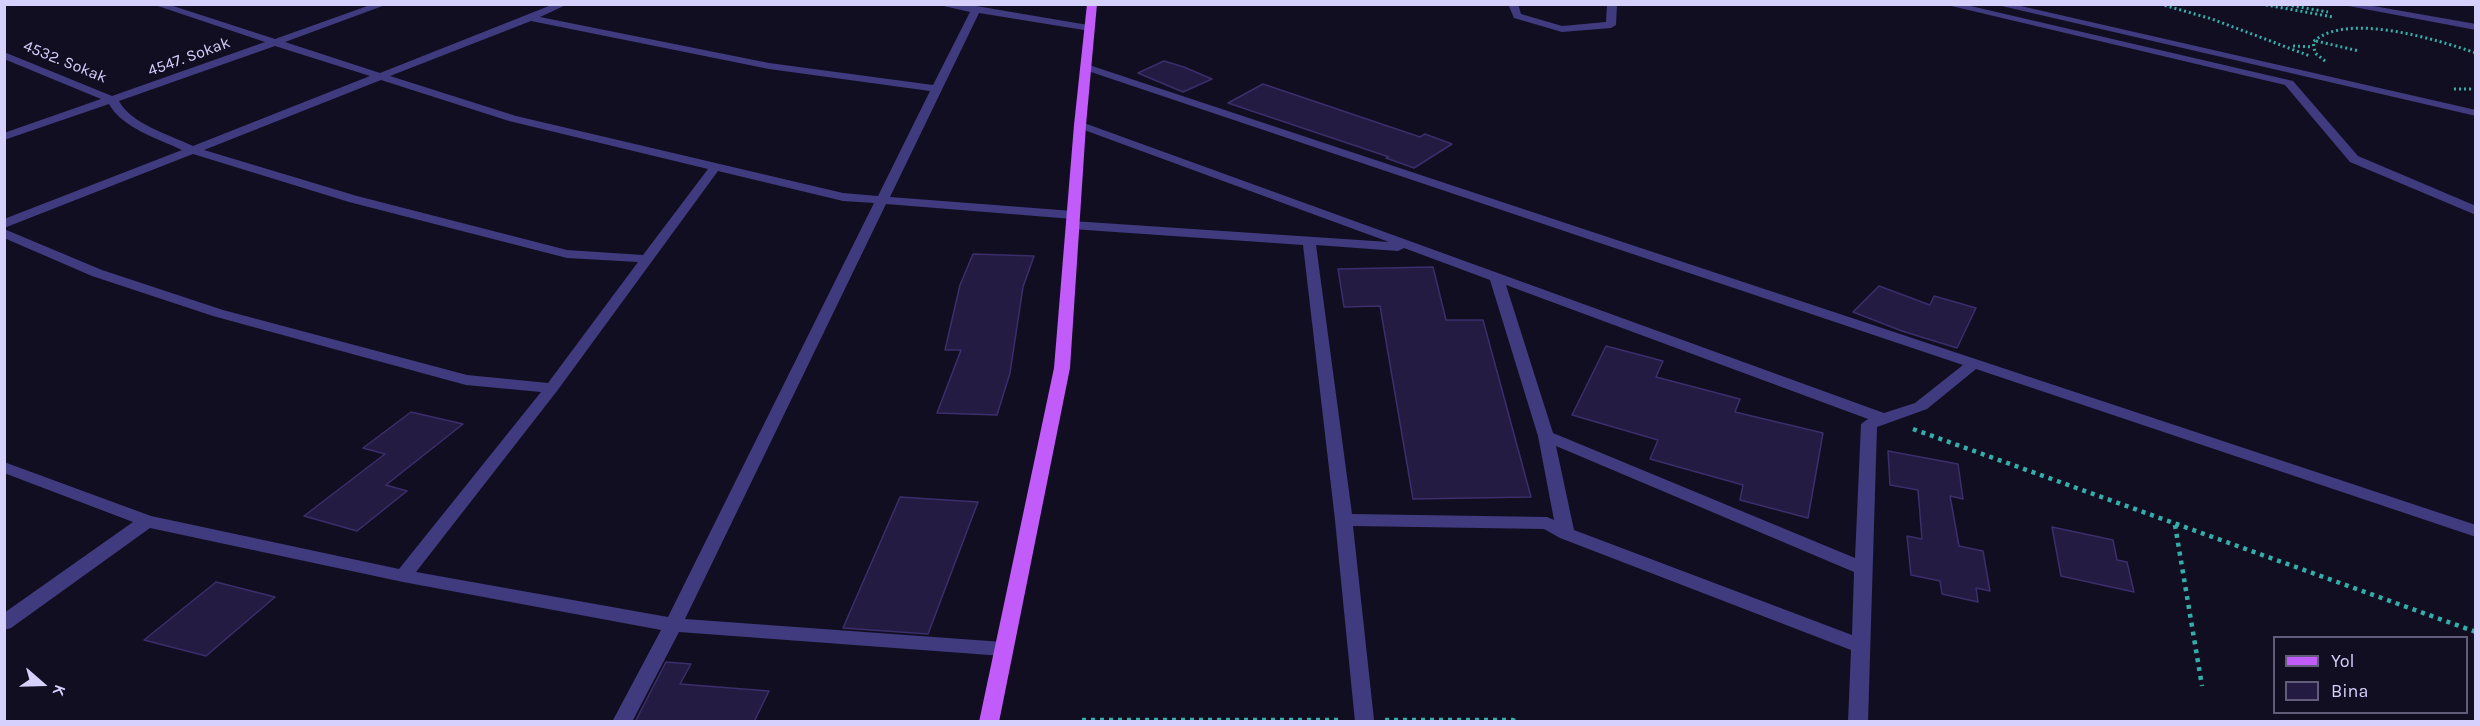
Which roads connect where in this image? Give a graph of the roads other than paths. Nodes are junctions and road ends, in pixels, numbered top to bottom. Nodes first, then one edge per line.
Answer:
1 (384, 4) edge
2 (564, 4) edge
3 (939, 4) edge
4 (1092, 4) edge
5 (1514, 4) edge
6 (1612, 4) edge
7 (1947, 4) edge
8 (1997, 4) edge
9 (2342, 4) edge
10 (167, 6) edge
11 (976, 9) junction
12 (532, 18) junction
13 (2475, 27) edge
14 (1090, 28) junction
15 (273, 42) junction
16 (4, 55) edge
17 (1086, 67) junction
18 (379, 76) junction
19 (935, 88) junction
20 (113, 100) junction
21 (2475, 113) edge
22 (1080, 125) junction
23 (4, 137) edge
24 (192, 150) junction
25 (715, 167) junction
26 (883, 200) junction
27 (2475, 211) edge
28 (1073, 220) junction
29 (4, 224) edge
30 (4, 232) edge
31 (1309, 241) junction
32 (1416, 248) junction
33 (647, 259) junction
34 (1496, 277) junction
35 (1973, 364) junction
36 (552, 388) junction
37 (1884, 419) junction
38 (1546, 436) junction
39 (4, 467) edge
40 (1344, 520) junction
41 (147, 521) junction
42 (2475, 531) edge
43 (1566, 534) junction
44 (1863, 568) junction
45 (403, 576) junction
46 (4, 623) edge
47 (673, 626) junction
48 (1861, 646) junction
49 (1003, 649) junction
50 (1364, 720) road end
51 (622, 722) edge
52 (989, 722) edge
53 (1858, 722) edge

1 - 15 street, 4547. Sokak
2 - 12 street
3 - 11 street
4 - 14 main road
5 - 6 street
7 - 27 street
8 - 21 street
9 - 13 street
10 - 15 street
11 - 14 street
11 - 19 street
12 - 18 street
12 - 19 street
14 - 17 main road
15 - 18 street
15 - 20 street, 4547. Sokak
16 - 20 street, 4532. Sokak
17 - 22 main road
17 - 35 street
18 - 24 street
18 - 25 street
19 - 26 street
20 - 23 street, 4547. Sokak
20 - 24 street
22 - 28 main road
22 - 32 street
24 - 29 street
24 - 33 street
25 - 26 street
25 - 33 street
26 - 28 street
26 - 47 street
28 - 31 street
28 - 49 main road
30 - 36 street
31 - 32 street
31 - 40 street
32 - 34 street
33 - 36 street
34 - 37 street
34 - 38 street
35 - 37 street
35 - 42 street
36 - 45 street
37 - 44 street
38 - 43 street
38 - 44 street
39 - 41 street
40 - 43 street
40 - 50 street
41 - 45 street
41 - 46 street
43 - 48 street
44 - 48 street
45 - 47 street
47 - 49 street
47 - 51 street
48 - 53 street
49 - 52 main road

